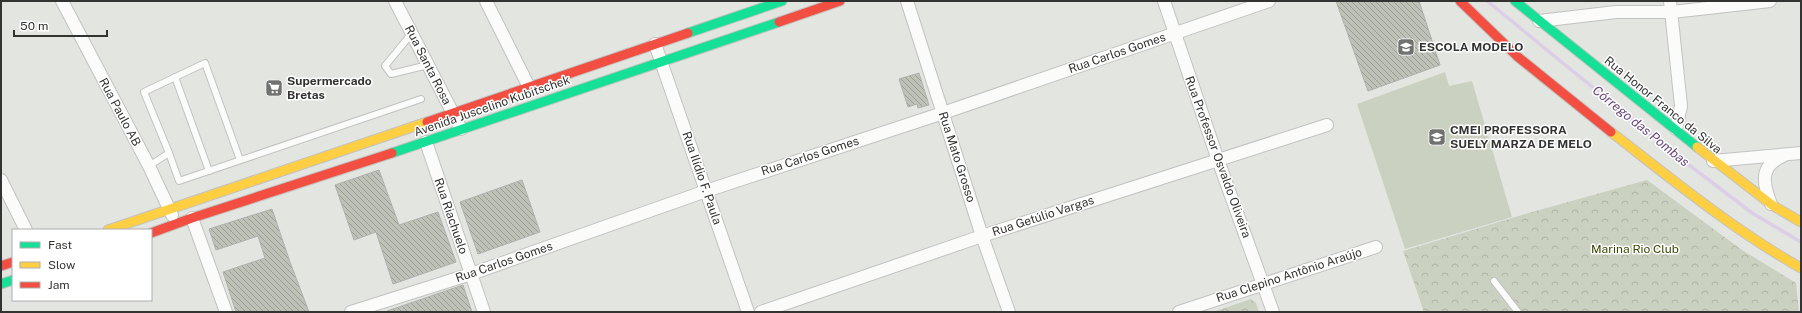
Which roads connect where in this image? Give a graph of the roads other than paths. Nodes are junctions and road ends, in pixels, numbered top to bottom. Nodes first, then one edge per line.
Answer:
1 (62, 1) edge
2 (395, 1) edge
3 (486, 1) edge
4 (782, 1) edge
5 (840, 1) edge
6 (907, 1) edge
7 (1164, 1) edge
8 (1269, 1) edge
9 (1460, 1) edge
10 (1515, 1) edge
11 (1770, 1) edge
12 (1671, 6) edge
13 (1539, 21) junction
14 (412, 33) junction
15 (1174, 33) junction
16 (654, 44) junction
17 (660, 61) junction
18 (428, 65) junction
19 (175, 77) junction
20 (534, 85) junction
21 (421, 99) dead end
22 (546, 100) junction
23 (452, 112) junction
24 (943, 113) junction
25 (1327, 125) dead end
26 (461, 129) junction
27 (1676, 129) junction
28 (426, 142) junction
29 (1801, 153) edge
30 (169, 154) junction
31 (1786, 155) junction
32 (240, 160) junction
33 (1218, 160) junction
34 (1713, 161) junction
35 (149, 166) junction
36 (209, 171) junction
37 (1, 180) edge
38 (706, 190) junction
39 (1772, 205) junction
40 (169, 209) junction
41 (192, 218) junction
42 (1801, 222) edge
43 (176, 225) junction
44 (26, 229) edge
45 (111, 229) edge
46 (152, 234) edge
47 (982, 236) junction
48 (1376, 247) dead end
49 (12, 262) edge
50 (1, 266) edge
51 (1801, 268) edge
52 (471, 274) junction
53 (12, 280) edge
54 (1494, 281) dead end
55 (1, 284) edge
56 (1264, 284) junction
57 (226, 312) edge
58 (351, 312) edge
59 (484, 312) edge
60 (748, 312) edge
61 (761, 312) edge
62 (1009, 312) edge
63 (1179, 312) edge
64 (1273, 312) edge
65 (1518, 312) edge

1 - 35 street, Rua Paulo AB
2 - 14 street, Rua Santa Rosa
3 - 20 street
4 - 16 street, Avenida Juscelino Kubitschek
5 - 17 street, Avenida Juscelino Kubitschek
6 - 24 street, Rua Mato Grosso
7 - 15 street, Rua Professor Osvaldo Oliveira
8 - 15 street, Rua Carlos Gomes
9 - 51 street
10 - 13 street, Rua Honor Franco da Silva
11 - 12 street
12 - 13 street
12 - 27 street
13 - 27 street, Rua Honor Franco da Silva
14 - 18 street, Rua Santa Rosa
14 - 18 lane
15 - 24 street, Rua Carlos Gomes
15 - 33 street, Rua Professor Osvaldo Oliveira
16 - 17 street, Rua Ilídio F. Paula
16 - 20 street, Avenida Juscelino Kubitschek
17 - 22 street, Avenida Juscelino Kubitschek
17 - 38 street, Rua Ilídio F. Paula
18 - 23 street, Rua Santa Rosa
19 - 30 lane
19 - 32 lane
19 - 36 lane
20 - 22 street
20 - 23 street, Avenida Juscelino Kubitschek
21 - 32 lane
22 - 26 street, Avenida Juscelino Kubitschek
23 - 26 street, Rua Santa Rosa
23 - 40 street, Avenida Juscelino Kubitschek
24 - 38 street, Rua Carlos Gomes
24 - 47 street, Rua Mato Grosso
25 - 33 street, Rua Getúlio Vargas
26 - 28 street, Avenida Juscelino Kubitschek
27 - 34 street, Rua Honor Franco da Silva
28 - 41 street, Avenida Juscelino Kubitschek
28 - 52 street, Rua Riachuelo
29 - 31 street
30 - 35 lane
30 - 36 lane
31 - 34 street
31 - 39 street
32 - 36 lane
33 - 47 street, Rua Getúlio Vargas
33 - 56 street, Rua Professor Osvaldo Oliveira
34 - 39 street, Rua Honor Franco da Silva
35 - 40 street, Rua Paulo AB
37 - 44 street
38 - 52 street, Rua Carlos Gomes
38 - 60 street, Rua Ilídio F. Paula
39 - 42 street, Rua Honor Franco da Silva
40 - 43 street, Rua Paulo AB
40 - 45 street, Avenida Juscelino Kubitschek
41 - 43 street, Avenida Juscelino Kubitschek
41 - 57 street
43 - 46 street, Avenida Juscelino Kubitschek
47 - 61 street, Rua Getúlio Vargas
47 - 62 street, Rua Mato Grosso
48 - 56 street, Rua Clepino Antônio Araújo
49 - 50 street
52 - 58 street, Rua Carlos Gomes
52 - 59 street, Rua Riachuelo
53 - 55 street
54 - 65 lane
56 - 63 street, Rua Clepino Antônio Araújo
56 - 64 street, Rua Professor Osvaldo Oliveira

